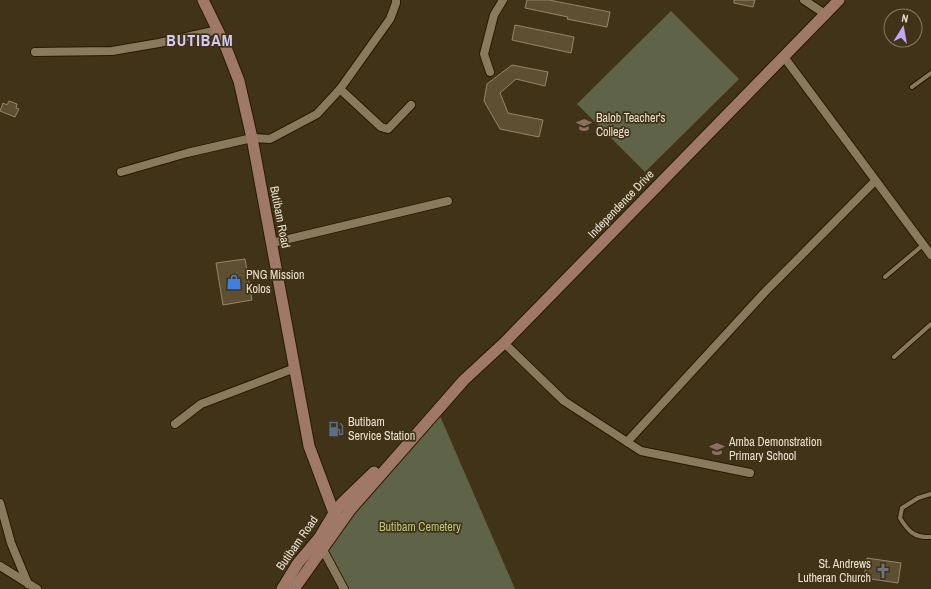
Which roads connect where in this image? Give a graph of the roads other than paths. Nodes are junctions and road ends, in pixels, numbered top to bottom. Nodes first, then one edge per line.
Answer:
1 (396, 0) edge
2 (503, 0) edge
3 (804, 0) edge
4 (839, 0) edge
5 (202, 1) edge
6 (825, 14) junction
7 (218, 30) junction
8 (35, 52) dead end
9 (784, 57) junction
10 (490, 72) dead end
11 (931, 73) edge
12 (912, 87) dead end
13 (340, 89) junction
14 (411, 105) dead end
15 (252, 138) junction
16 (121, 172) dead end
17 (875, 181) junction
18 (448, 201) dead end
19 (272, 243) junction
20 (923, 245) junction
21 (931, 255) edge
22 (884, 277) dead end
23 (931, 324) edge
24 (504, 343) junction
25 (894, 357) dead end
26 (295, 368) junction
27 (175, 424) dead end
28 (422, 427) joint
29 (627, 442) junction
30 (309, 446) junction
31 (750, 473) dead end
32 (931, 494) edge
33 (0, 504) edge
34 (346, 507) junction
35 (334, 513) junction
36 (341, 522) junction
37 (931, 537) edge
38 (321, 543) junction
39 (0, 566) edge
40 (28, 584) junction
41 (36, 589) edge
42 (282, 589) edge
43 (294, 589) edge
44 (344, 589) edge

1 - 13 street
2 - 10 street
3 - 6 street
4 - 6 main road, Independence Drive
5 - 7 main road, Butibam Road
6 - 9 main road, Independence Drive
7 - 8 street
7 - 15 main road, Butibam Road
9 - 17 street
9 - 24 main road, Independence Drive
11 - 12 lane
13 - 14 street
13 - 15 street
15 - 16 street
15 - 19 main road, Butibam Road
17 - 20 street
17 - 29 street
18 - 19 street
19 - 26 main road, Butibam Road
20 - 21 street
20 - 22 lane
23 - 25 lane
24 - 28 main road, Independence Drive
24 - 29 street
26 - 27 street
26 - 30 main road, Butibam Road
28 - 34 main road, Butibam Road
29 - 31 street
30 - 34 main road, Butibam Road
30 - 35 main road, Butibam Road
30 - 38 main road
32 - 37 lane
33 - 40 street
34 - 35 main road, Butibam Road
34 - 36 main road, Butibam Road
35 - 36 main road, Butibam Road
35 - 38 main road, Butibam Road
36 - 38 main road, Butibam Road
38 - 42 main road, Butibam Road
38 - 43 main road, Butibam Road
38 - 44 street
39 - 40 street
40 - 41 street

